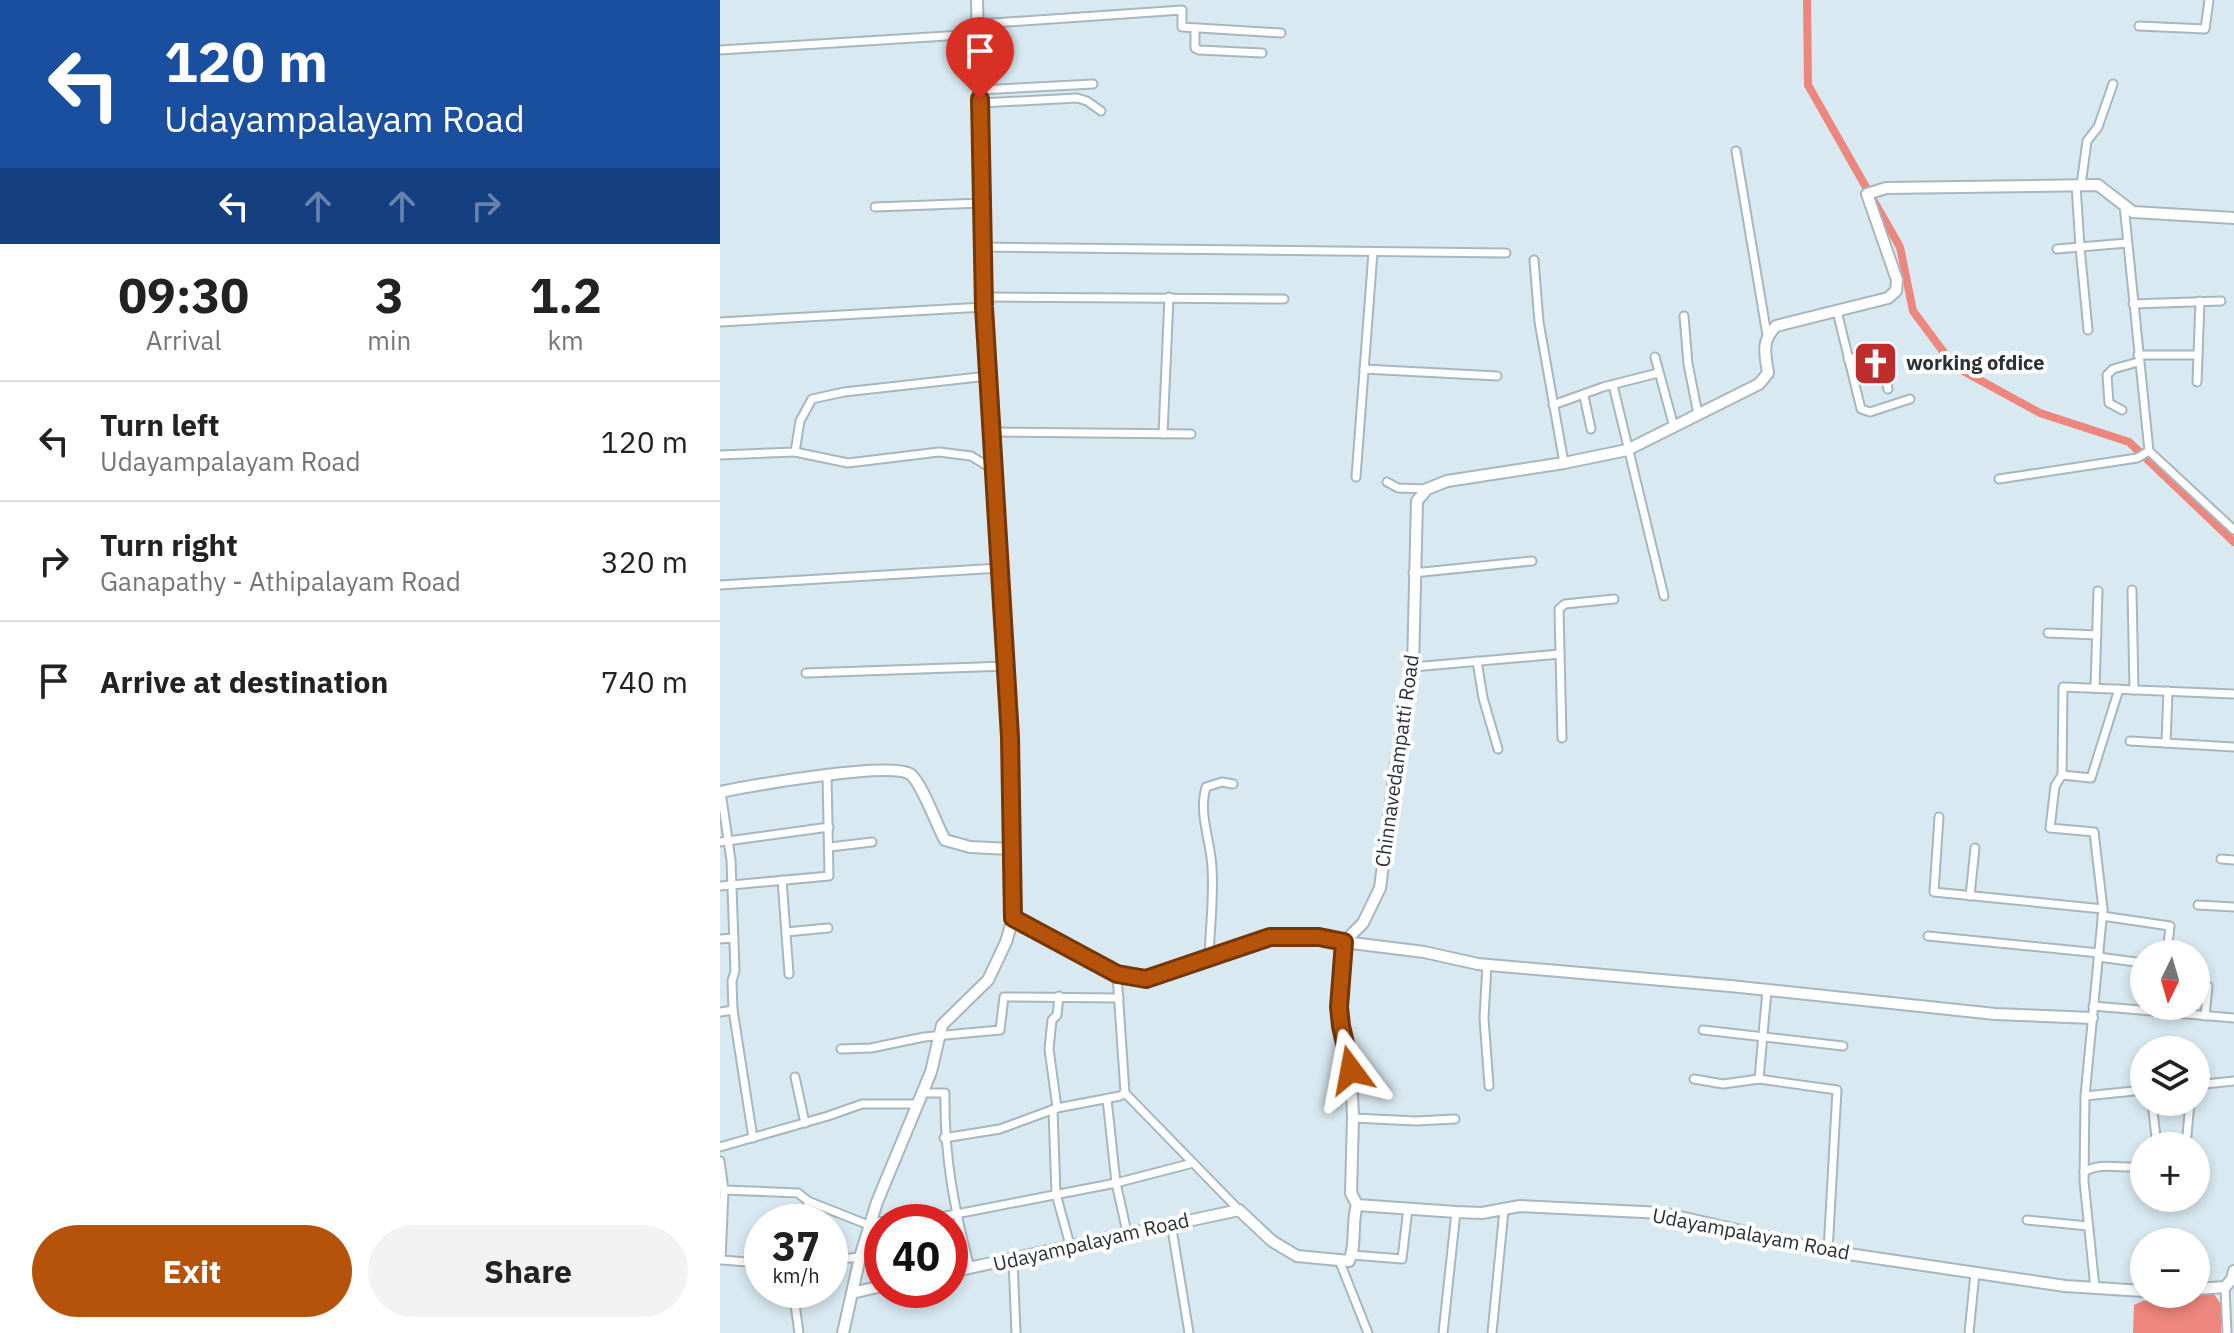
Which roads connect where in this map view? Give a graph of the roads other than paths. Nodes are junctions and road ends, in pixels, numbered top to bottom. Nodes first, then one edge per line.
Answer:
1 (977, 0) edge
2 (1153, 0) edge
3 (2209, 0) edge
4 (1153, 11) junction
5 (2139, 26) dead end
6 (978, 29) junction
7 (1195, 29) junction
8 (1281, 33) dead end
9 (720, 50) edge
10 (1262, 53) dead end
11 (1093, 84) dead end
12 (2113, 84) dead end
13 (980, 90) junction
14 (980, 103) junction
15 (1101, 111) dead end
16 (1736, 151) dead end
17 (2078, 185) junction
18 (982, 203) junction
19 (2124, 205) junction
20 (875, 207) dead end
21 (2234, 218) edge
22 (2127, 243) junction
23 (983, 247) junction
24 (2080, 247) junction
25 (2057, 249) dead end
26 (1373, 252) junction
27 (1506, 253) dead end
28 (1534, 260) dead end
29 (1169, 297) junction
30 (1284, 299) dead end
31 (2200, 301) junction
32 (2221, 301) dead end
33 (984, 302) junction
34 (2133, 304) junction
35 (1837, 311) junction
36 (1684, 316) dead end
37 (720, 322) edge
38 (2088, 330) dead end
39 (1767, 335) junction
40 (2198, 355) junction
41 (1655, 357) dead end
42 (2138, 358) junction
43 (1848, 359) junction
44 (1364, 369) junction
45 (1658, 373) junction
46 (988, 376) junction
47 (1497, 376) dead end
48 (2197, 382) dead end
49 (1613, 385) junction
50 (1888, 389) dead end
51 (1584, 396) junction
52 (1910, 399) dead end
53 (1553, 405) junction
54 (2122, 410) dead end
55 (1698, 414) junction
56 (1674, 427) junction
57 (1591, 429) dead end
58 (992, 432) junction
59 (1163, 434) junction
60 (1191, 434) dead end
61 (1627, 450) junction
62 (795, 452) junction
63 (2148, 452) junction
64 (720, 455) edge
65 (1564, 463) junction
66 (994, 470) junction
67 (1356, 477) dead end
68 (1999, 479) dead end
69 (1387, 482) dead end
70 (1427, 489) junction
71 (2234, 530) edge
72 (1532, 561) dead end
73 (1000, 568) junction
74 (1413, 573) junction
75 (720, 585) edge
76 (2132, 590) dead end
77 (2098, 591) dead end
78 (1664, 596) dead end
79 (1614, 599) dead end
80 (2048, 633) dead end
81 (2097, 635) junction
82 (1560, 654) junction
83 (1477, 661) junction
84 (1007, 666) junction
85 (1413, 667) junction
86 (806, 673) dead end
87 (2095, 688) junction
88 (2119, 689) junction
89 (2134, 690) junction
90 (2168, 691) junction
91 (2234, 694) edge
92 (1562, 738) dead end
93 (2130, 741) dead end
94 (2166, 743) junction
95 (2234, 747) edge
96 (1498, 749) dead end
97 (2062, 775) junction
98 (827, 776) junction
99 (1233, 784) dead end
100 (720, 792) edge
101 (1939, 817) dead end
102 (829, 827) junction
103 (724, 842) edge
104 (872, 842) dead end
105 (830, 847) junction
106 (1975, 848) dead end
107 (1011, 849) junction
108 (2221, 859) dead end
109 (2234, 860) edge
110 (782, 880) junction
111 (731, 885) junction
112 (720, 886) edge
113 (1970, 896) junction
114 (2198, 905) dead end
115 (2234, 907) edge
116 (2103, 913) junction
117 (1013, 918) junction
118 (828, 928) dead end
119 (786, 932) junction
120 (1928, 936) dead end
121 (734, 938) junction
122 (720, 939) edge
123 (2168, 940) edge
124 (1344, 942) junction
125 (2098, 955) junction
126 (1209, 957) junction
127 (2130, 961) edge
128 (1487, 964) junction
129 (789, 974) dead end
130 (1117, 974) junction
131 (1767, 990) junction
132 (1059, 996) junction
133 (1119, 998) junction
134 (2093, 1006) junction
135 (2130, 1009) edge
136 (733, 1010) junction
137 (720, 1012) edge
138 (2210, 1016) edge
139 (2092, 1018) junction
140 (2234, 1018) edge
141 (1703, 1030) dead end
142 (939, 1036) junction
143 (1763, 1037) junction
144 (1843, 1046) dead end
145 (841, 1049) dead end
146 (795, 1077) dead end
147 (1694, 1079) dead end
148 (1759, 1079) junction
149 (2234, 1081) edge
150 (2210, 1084) edge
151 (1489, 1086) dead end
152 (2130, 1091) edge
153 (922, 1093) junction
154 (1125, 1093) junction
155 (2085, 1096) junction
156 (1107, 1099) junction
157 (916, 1104) junction
158 (1055, 1109) junction
159 (1353, 1118) junction
160 (1455, 1119) dead end
161 (805, 1123) junction
162 (753, 1138) junction
163 (944, 1138) junction
164 (720, 1147) edge
165 (720, 1161) edge
166 (1193, 1163) junction
167 (2130, 1166) edge
168 (2084, 1172) junction
169 (1116, 1183) junction
170 (724, 1190) junction
171 (1056, 1194) junction
172 (808, 1201) junction
173 (808, 1204) edge
174 (879, 1204) edge
175 (954, 1204) edge
176 (1357, 1205) junction
177 (1408, 1208) junction
178 (1239, 1210) junction
179 (1504, 1210) junction
180 (968, 1211) edge
181 (1456, 1212) junction
182 (864, 1220) edge
183 (2027, 1220) dead end
184 (1171, 1223) junction
185 (2088, 1226) junction
186 (1127, 1232) junction
187 (1070, 1245) junction
188 (864, 1246) edge
189 (1828, 1251) junction
190 (1352, 1255) junction
191 (860, 1257) junction
192 (848, 1258) edge
193 (1013, 1260) junction
194 (1339, 1260) junction
195 (968, 1261) edge
196 (744, 1264) edge
197 (721, 1265) edge
198 (970, 1268) joint
199 (2234, 1271) edge
200 (1975, 1273) junction
201 (2225, 1287) junction
202 (2095, 1288) junction
203 (2210, 1288) edge
204 (864, 1290) edge
205 (2130, 1290) edge
206 (852, 1293) junction
207 (796, 1308) edge
208 (799, 1333) edge
209 (843, 1333) edge
210 (1016, 1333) edge
211 (1189, 1333) edge
212 (1368, 1333) edge
213 (1443, 1333) edge
214 (1492, 1333) edge
215 (1969, 1333) edge
216 (2227, 1333) edge

1 - 6 street
2 - 4 street
3 - 5 street
4 - 6 street
4 - 7 street
6 - 9 street
6 - 13 street
7 - 8 street
7 - 10 street
11 - 13 street
12 - 17 street
13 - 14 street
14 - 15 street
14 - 18 street
16 - 39 street
17 - 19 street
17 - 24 street
17 - 35 street
18 - 20 street
18 - 23 street
19 - 21 street
19 - 22 street
22 - 24 street
22 - 34 street
23 - 26 street
23 - 33 street
24 - 25 street
24 - 38 street
26 - 27 street
26 - 44 street
28 - 53 street
29 - 30 street
29 - 33 street
29 - 59 street
31 - 32 street
31 - 34 street
31 - 40 street
33 - 37 street
33 - 46 street
34 - 42 street
35 - 39 street
35 - 43 street
36 - 55 street
39 - 55 street
40 - 42 street
40 - 48 street
41 - 45 street
42 - 54 street
42 - 63 street
43 - 50 street
43 - 52 street
44 - 47 street
44 - 67 street
45 - 49 street
45 - 56 street
46 - 58 street
46 - 62 street
49 - 51 street
49 - 61 street
51 - 53 street
51 - 57 street
53 - 65 street
55 - 56 street
56 - 61 street
58 - 59 street
58 - 66 street
59 - 60 street
61 - 65 street
61 - 78 street
62 - 64 street
62 - 66 street
63 - 68 street
63 - 71 street
65 - 70 street
66 - 73 street
69 - 70 street
70 - 74 street, Chinnavedampatti Road
72 - 74 street
73 - 75 street
73 - 84 street
74 - 85 street, Chinnavedampatti Road
76 - 89 street
77 - 81 street
79 - 82 street
80 - 81 street
81 - 87 street
82 - 83 street
82 - 92 street
83 - 85 street
83 - 96 street
84 - 86 street
84 - 107 street
85 - 124 street, Chinnavedampatti Road
87 - 88 street
87 - 97 street
88 - 89 street
88 - 97 street
89 - 90 street
90 - 91 street
90 - 94 street
93 - 94 street
94 - 95 street
97 - 116 street
98 - 100 street
98 - 102 street
98 - 107 street
99 - 126 street
100 - 103 street
101 - 113 street
102 - 103 street
102 - 105 street
103 - 111 street
104 - 105 street
105 - 110 street
106 - 113 street
107 - 117 street
108 - 109 street
110 - 111 street
110 - 119 street
111 - 112 street
111 - 121 street
113 - 116 street
114 - 115 street
116 - 123 street
116 - 125 street
117 - 130 street
117 - 142 street
118 - 119 street
119 - 129 street
120 - 125 street
121 - 122 street
121 - 136 street
124 - 126 street
124 - 128 street
124 - 159 street
125 - 127 street
125 - 134 street
126 - 130 street
128 - 131 street
128 - 151 street
130 - 133 street
131 - 139 street
131 - 143 street
132 - 133 street
132 - 142 street
132 - 158 street
133 - 154 street
134 - 135 street
134 - 139 street
136 - 137 street
136 - 162 street
138 - 140 street
139 - 155 street
141 - 143 street
142 - 145 street
142 - 153 street
143 - 144 street
143 - 148 street
146 - 161 street
147 - 148 street
148 - 189 street
149 - 150 street
152 - 155 street
153 - 157 street
153 - 163 street
154 - 156 street
154 - 166 street
155 - 168 street
156 - 158 street
156 - 169 street
157 - 161 street
157 - 174 street
158 - 163 street
158 - 171 street
159 - 160 street
159 - 176 street
161 - 162 street
162 - 164 street
163 - 175 street
165 - 170 street
166 - 169 street
166 - 178 street
167 - 168 street
168 - 185 street
169 - 171 street
169 - 186 street
170 - 172 street
170 - 197 street
171 - 180 street
171 - 187 street
172 - 173 street
172 - 182 street
176 - 177 street, Udayampalayam Road
176 - 190 street
177 - 181 street, Udayampalayam Road
177 - 190 street
178 - 184 street, Udayampalayam Road
178 - 194 street
179 - 181 street, Udayampalayam Road
179 - 189 street, Udayampalayam Road
179 - 214 street
181 - 213 street
183 - 185 street
184 - 186 street, Udayampalayam Road
184 - 211 street
185 - 202 street
186 - 187 street, Udayampalayam Road
187 - 193 street, Udayampalayam Road
188 - 191 street
189 - 200 street, Udayampalayam Road
190 - 194 street
191 - 192 street
191 - 206 street
193 - 198 street, Udayampalayam Road
193 - 210 street
194 - 212 street
195 - 198 street
196 - 197 street
199 - 201 street
200 - 202 street, Udayampalayam Road
200 - 215 street
201 - 203 street
201 - 216 street
202 - 205 street, Udayampalayam Road
204 - 206 street
206 - 209 street
207 - 208 street

